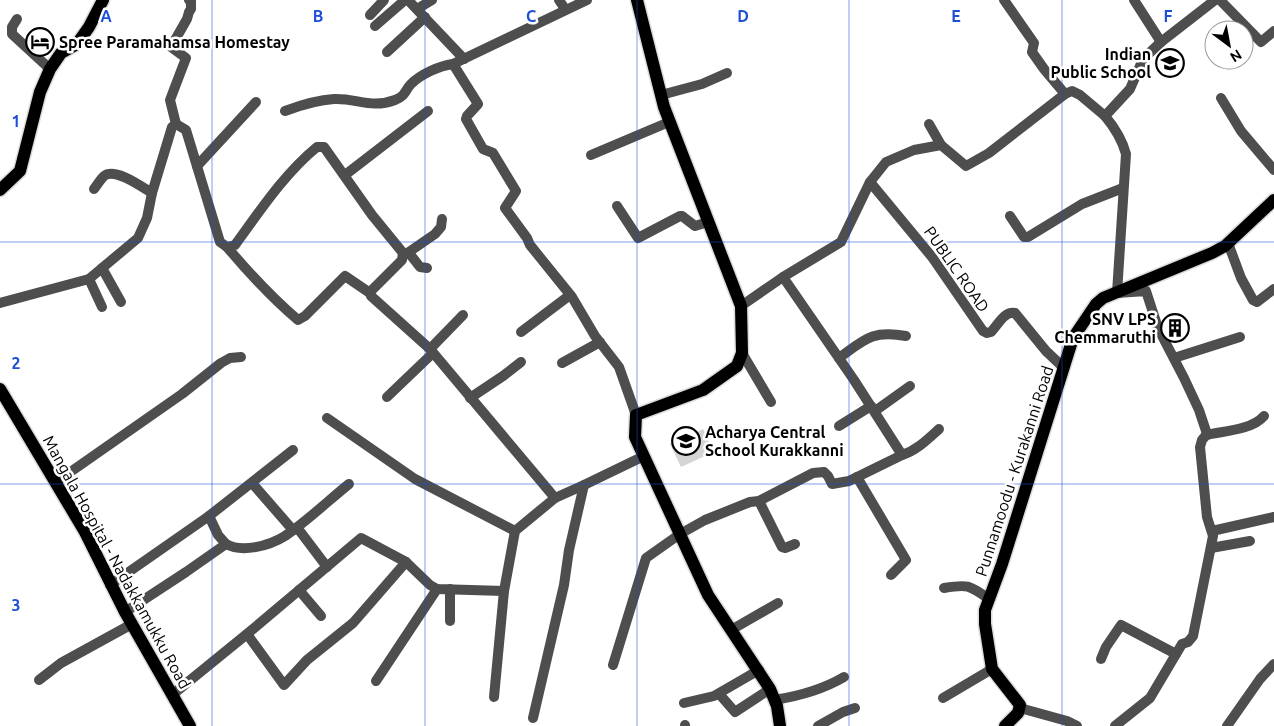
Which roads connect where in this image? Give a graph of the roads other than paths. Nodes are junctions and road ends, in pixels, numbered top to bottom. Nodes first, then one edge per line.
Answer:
1 (103, 0) edge
2 (189, 0) edge
3 (384, 0) edge
4 (406, 0) edge
5 (432, 0) edge
6 (586, 0) edge
7 (637, 0) edge
8 (1004, 0) edge
9 (1134, 0) edge
10 (1221, 1) edge
11 (562, 5) edge
12 (418, 9) junction
13 (370, 15) dead end
14 (425, 17) junction
15 (17, 19) dead end
16 (375, 26) dead end
17 (1274, 31) edge
18 (1161, 42) junction
19 (387, 52) dead end
20 (464, 59) junction
21 (453, 64) junction
22 (50, 69) junction
23 (727, 73) dead end
24 (1065, 94) junction
25 (661, 95) junction
26 (1221, 98) dead end
27 (256, 102) dead end
28 (285, 111) dead end
29 (428, 111) dead end
30 (1105, 116) junction
31 (669, 122) junction
32 (176, 124) junction
33 (929, 124) dead end
34 (941, 145) junction
35 (591, 155) dead end
36 (197, 166) junction
37 (1274, 170) edge
38 (345, 176) junction
39 (870, 182) junction
40 (1123, 188) junction
41 (0, 190) edge
42 (94, 190) dead end
43 (152, 193) junction
44 (1274, 200) edge
45 (617, 206) dead end
46 (1010, 216) dead end
47 (442, 219) dead end
48 (708, 222) junction
49 (1228, 243) junction
50 (227, 246) junction
51 (406, 255) junction
52 (102, 268) junction
53 (427, 268) dead end
54 (783, 277) junction
55 (89, 279) junction
56 (1274, 289) edge
57 (1117, 293) junction
58 (370, 294) junction
59 (570, 295) junction
60 (121, 302) dead end
61 (0, 303) edge
62 (102, 306) dead end
63 (741, 306) junction
64 (463, 315) dead end
65 (521, 332) dead end
66 (906, 336) dead end
67 (1240, 337) dead end
68 (600, 342) junction
69 (432, 351) junction
70 (742, 353) junction
71 (241, 357) dead end
72 (839, 358) junction
73 (1174, 358) junction
74 (521, 362) dead end
75 (562, 364) dead end
76 (1064, 368) junction
77 (910, 386) dead end
78 (0, 389) edge
79 (387, 397) dead end
80 (470, 398) junction
81 (771, 402) dead end
82 (873, 408) junction
83 (636, 416) junction
84 (1264, 416) dead end
85 (327, 418) dead end
86 (839, 426) dead end
87 (939, 429) dead end
88 (1206, 435) junction
89 (293, 450) dead end
90 (902, 455) junction
91 (644, 456) junction
92 (857, 477) junction
93 (56, 482) junction
94 (252, 484) junction
95 (349, 484) dead end
96 (584, 485) junction
97 (555, 498) junction
98 (759, 501) junction
99 (209, 516) junction
100 (1274, 517) edge
101 (292, 530) junction
102 (515, 531) junction
103 (1212, 532) junction
104 (680, 534) junction
105 (1250, 541) dead end
106 (226, 544) junction
107 (795, 544) dead end
108 (1211, 548) junction
109 (406, 562) junction
110 (327, 567) junction
111 (891, 575) dead end
112 (110, 585) junction
113 (944, 588) dead end
114 (437, 589) junction
115 (450, 589) junction
116 (300, 590) junction
117 (504, 591) junction
118 (989, 599) junction
119 (778, 603) dead end
120 (125, 612) junction
121 (321, 616) dead end
122 (450, 621) dead end
123 (132, 624) junction
124 (731, 630) junction
125 (247, 634) junction
126 (1176, 654) junction
127 (1101, 659) dead end
128 (1274, 664) edge
129 (612, 665) dead end
130 (992, 669) junction
131 (758, 670) junction
132 (844, 677) dead end
133 (39, 680) dead end
134 (376, 681) dead end
135 (172, 694) junction
136 (772, 695) junction
137 (721, 696) dead end
138 (494, 697) dead end
139 (943, 698) dead end
140 (684, 703) dead end
141 (855, 708) dead end
142 (1020, 708) junction
143 (533, 718) dead end
144 (190, 726) edge
145 (780, 726) edge
146 (818, 726) edge
147 (1005, 726) edge
148 (1077, 726) edge
149 (1115, 726) edge
150 (1227, 726) edge

1 - 22 main road
2 - 32 street
3 - 13 street
4 - 12 street
4 - 16 street
5 - 12 street
6 - 11 street
7 - 25 main road
8 - 24 street
9 - 18 street
10 - 17 street
10 - 18 street
11 - 20 street
12 - 14 street
14 - 19 street
14 - 20 street
15 - 22 street
18 - 30 street
20 - 21 street
21 - 28 street
21 - 59 street
22 - 41 main road
23 - 25 street
24 - 30 street
24 - 34 street
25 - 31 main road
26 - 37 street
27 - 36 street
29 - 38 street
30 - 40 street
31 - 35 street
31 - 48 main road
32 - 36 street
32 - 43 street
33 - 34 street
34 - 39 street
36 - 50 street
38 - 50 street
38 - 51 street
39 - 54 street
39 - 76 street, PUBLIC ROAD
40 - 46 street
40 - 57 street
42 - 43 street
43 - 52 street
44 - 49 main road, Punnamoodu - Kurakanni Road
45 - 48 street
47 - 51 street
48 - 63 main road
49 - 56 street
49 - 57 main road, Punnamoodu - Kurakanni Road
50 - 58 street
51 - 53 street
51 - 58 street
52 - 55 street
52 - 60 street
54 - 63 street
54 - 72 street
55 - 61 street
55 - 62 street
57 - 73 street
57 - 76 main road, Punnamoodu - Kurakanni Road
58 - 69 street
59 - 65 street
59 - 68 street
63 - 70 main road
64 - 69 street
66 - 72 street
67 - 73 street
68 - 75 street
68 - 83 street
69 - 79 street
69 - 80 street
70 - 81 street
70 - 83 main road
71 - 93 street
72 - 82 street
73 - 88 street
74 - 80 street
76 - 118 main road, Punnamoodu - Kurakanni Road
77 - 82 street
78 - 93 main road, Mangala Hospital - Nadakkamukku Road
80 - 97 street
82 - 86 street
82 - 90 street
83 - 91 main road
84 - 88 street
85 - 102 street
87 - 90 street
88 - 103 street
89 - 94 street
90 - 92 street
91 - 96 street
91 - 104 main road
92 - 98 street
92 - 111 street
93 - 112 main road, Mangala Hospital - Nadakkamukku Road
94 - 99 street
94 - 101 street
95 - 101 street
96 - 97 street
96 - 143 street
97 - 102 street
98 - 104 street
98 - 107 street
99 - 106 street
99 - 112 street
100 - 103 street
101 - 106 street
101 - 110 street
102 - 117 street
103 - 108 street
104 - 124 main road
104 - 129 street
105 - 108 street
106 - 120 street
108 - 126 street
109 - 110 street
109 - 114 street
109 - 125 street
110 - 116 street
112 - 120 main road, Mangala Hospital - Nadakkamukku Road
113 - 118 street
114 - 115 street
114 - 134 street
115 - 117 street
115 - 122 street
116 - 121 street
116 - 125 street
117 - 138 street
118 - 130 main road, Punnamoodu - Kurakanni Road
119 - 124 street
120 - 123 main road, Mangala Hospital - Nadakkamukku Road
123 - 133 street
123 - 135 main road, Mangala Hospital - Nadakkamukku Road
124 - 131 main road
125 - 135 street
126 - 127 street
126 - 149 street
128 - 150 street
130 - 139 street
130 - 142 main road
131 - 136 main road
131 - 140 street
132 - 136 street
135 - 144 main road, Mangala Hospital - Nadakkamukku Road
136 - 137 street
136 - 145 main road
141 - 146 street
142 - 147 main road
142 - 148 street

